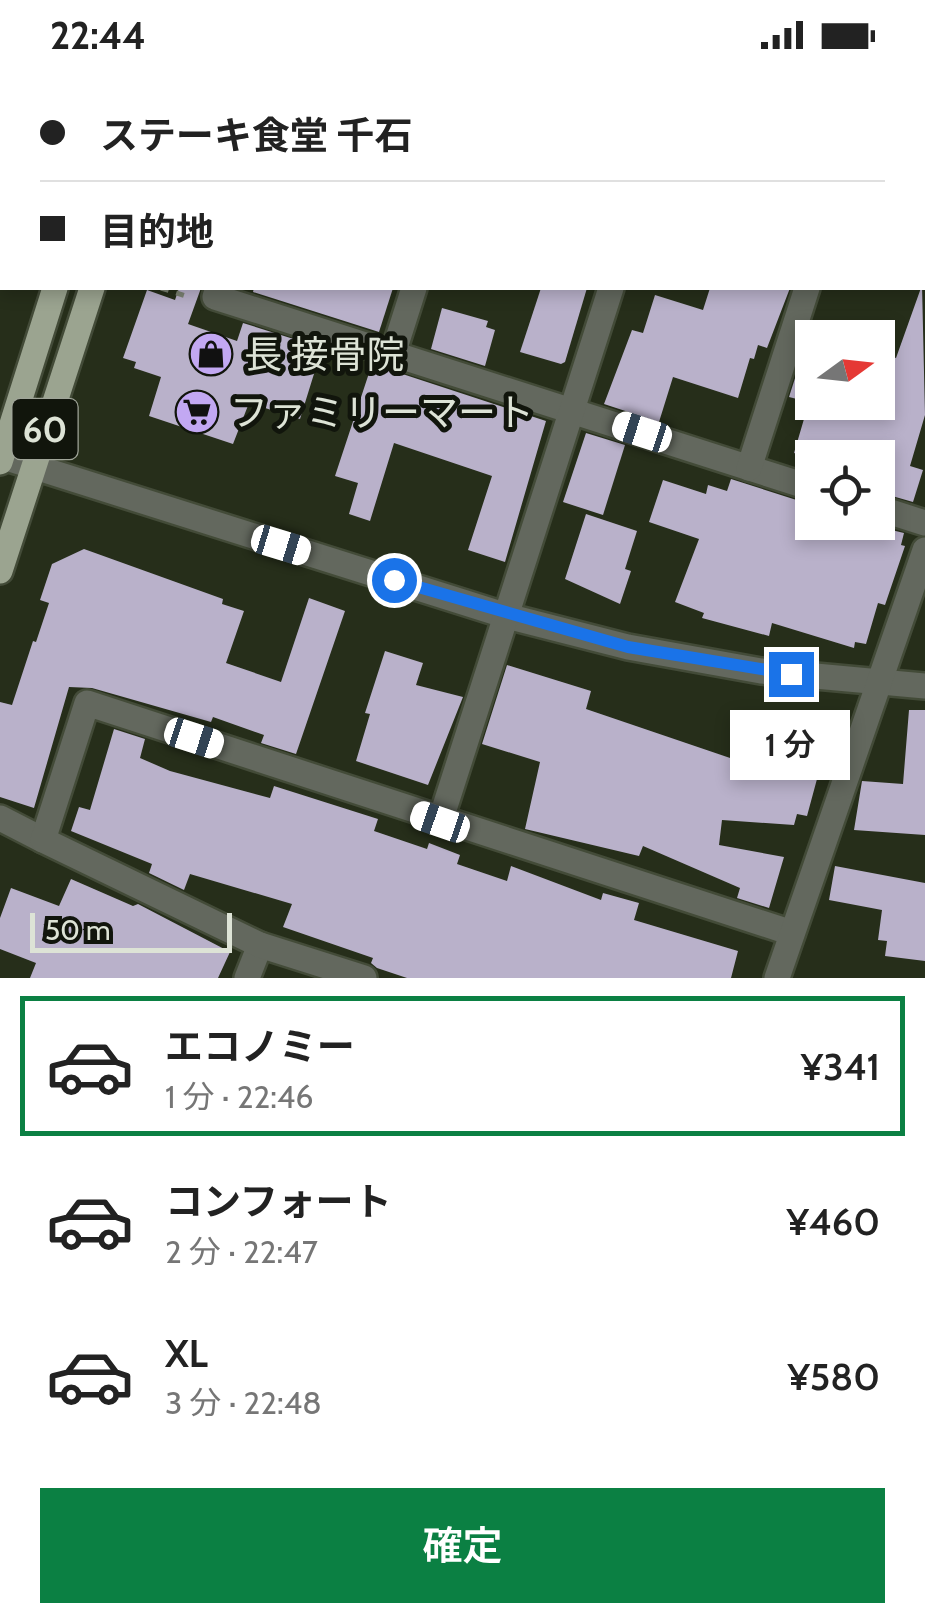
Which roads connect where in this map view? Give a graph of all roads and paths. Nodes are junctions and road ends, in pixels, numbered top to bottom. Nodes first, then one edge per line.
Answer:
1 (54, 290) edge
2 (91, 290) edge
3 (217, 290) edge
4 (413, 290) edge
5 (610, 290) edge
6 (807, 290) edge
7 (393, 354) junction
8 (571, 409) junction
9 (1, 458) edge
10 (32, 468) junction
11 (749, 468) junction
12 (795, 483) edge
13 (895, 513) edge
14 (925, 523) edge
15 (925, 550) edge
16 (0, 571) edge
17 (506, 616) junction
18 (881, 683) junction
19 (925, 686) edge
20 (0, 818) edge
21 (440, 822) junction
22 (43, 840) junction
23 (792, 933) junction
24 (260, 945) junction
25 (247, 978) edge
26 (364, 978) edge
27 (778, 978) edge

1 - 9 main road, 60
2 - 10 main road, 60
3 - 7 street
4 - 7 street
5 - 8 street
6 - 11 street
7 - 8 street
8 - 11 street
8 - 17 street
9 - 10 street
10 - 16 main road, 60
10 - 17 street
11 - 12 street
13 - 14 street
15 - 18 street
17 - 18 street
17 - 21 street
18 - 19 street
18 - 23 street
20 - 22 street
21 - 22 street
21 - 23 street
22 - 24 street
23 - 27 street
24 - 25 street
24 - 26 street

